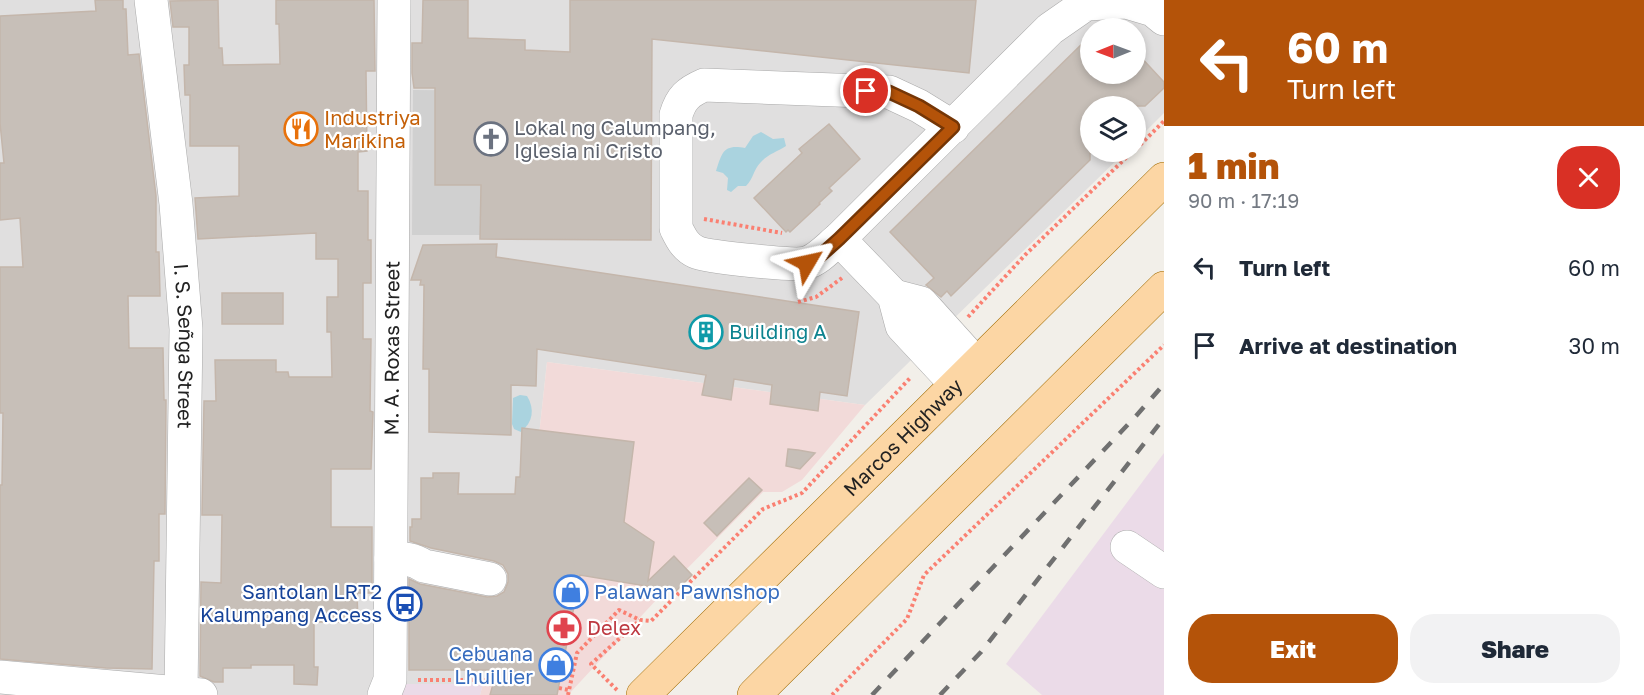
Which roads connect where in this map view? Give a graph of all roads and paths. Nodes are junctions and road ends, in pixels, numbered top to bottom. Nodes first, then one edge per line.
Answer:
1 (152, 0) edge
2 (394, 0) edge
3 (1164, 19) edge
4 (1164, 121) edge
5 (953, 127) junction
6 (1146, 138) edge
7 (1122, 162) edge
8 (1164, 179) edge
9 (839, 239) junction
10 (842, 278) dead end
11 (1164, 288) edge
12 (798, 302) dead end
13 (1164, 345) edge
14 (940, 347) junction
15 (966, 374) junction
16 (1127, 547) dead end
17 (391, 559) junction
18 (1164, 572) edge
19 (490, 579) dead end
20 (640, 620) junction
21 (0, 677) edge
22 (515, 680) dead end
23 (387, 687) edge
24 (559, 688) dead end
25 (568, 692) edge
26 (192, 694) edge
27 (622, 695) edge
28 (643, 695) edge
29 (754, 695) edge
30 (832, 695) edge

1 - 26 street, I. S. Señga Street
2 - 17 street, M. A. Roxas Street
3 - 5 street
4 - 6 path
5 - 9 street
5 - 9 street
7 - 14 path
8 - 15 main road, Marcos Highway
9 - 14 street
10 - 12 path
11 - 29 main road
13 - 30 path
14 - 15 street
14 - 20 path
15 - 28 main road, Marcos Highway
16 - 18 street
17 - 19 street
17 - 23 street, M. A. Roxas Street
20 - 25 path
20 - 27 path
21 - 26 street, I. S. Señga Street
22 - 23 path
24 - 25 path

